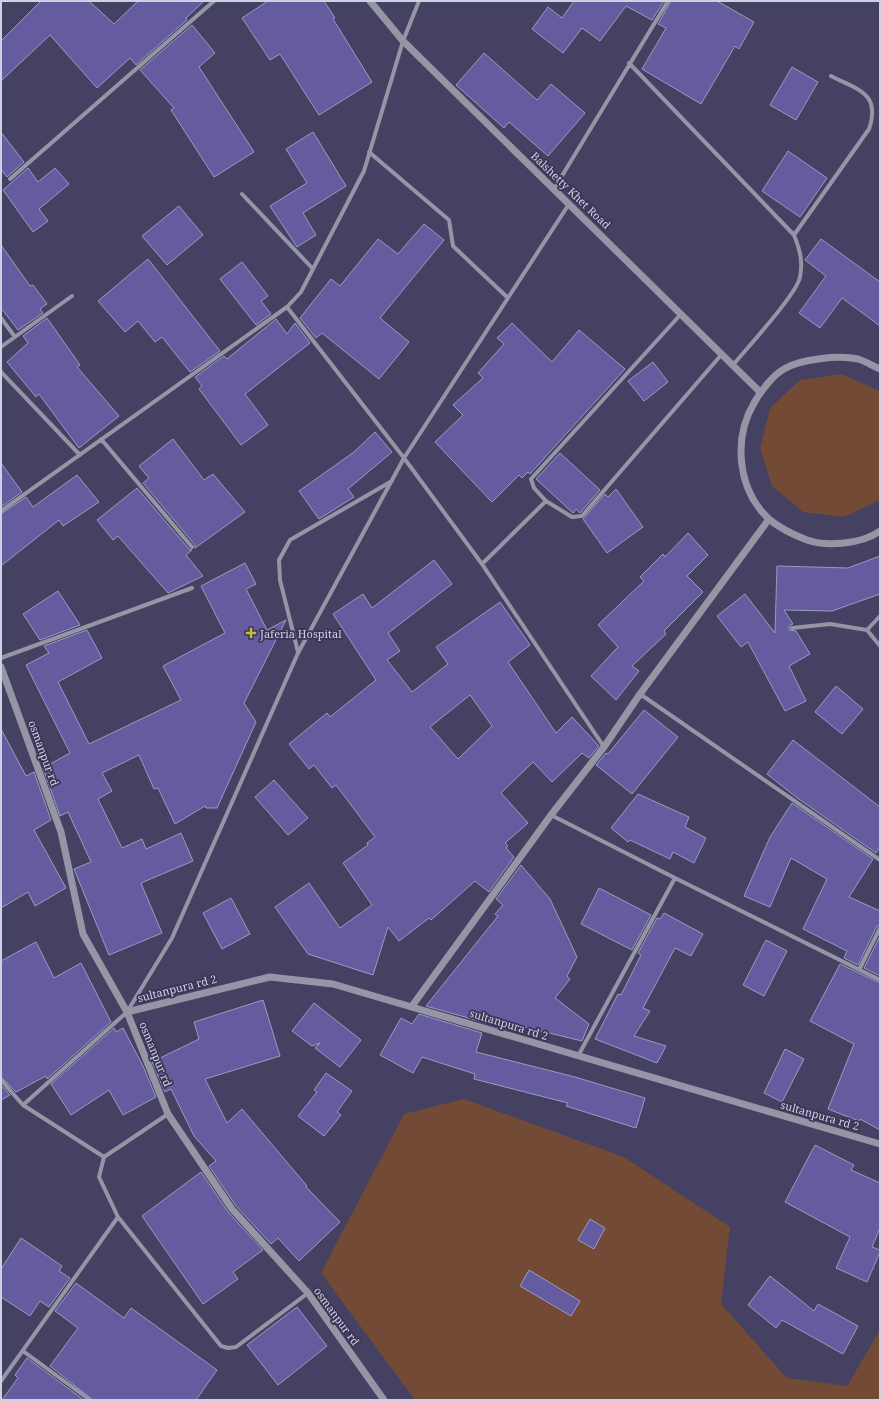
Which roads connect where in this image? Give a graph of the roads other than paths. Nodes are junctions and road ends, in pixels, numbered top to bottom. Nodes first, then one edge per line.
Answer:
1 (214, 1) edge
2 (370, 1) edge
3 (419, 1) edge
4 (668, 1) edge
5 (403, 41) junction
6 (629, 63) junction
7 (831, 76) dead end
8 (369, 152) junction
9 (10, 179) dead end
10 (554, 189) junction
11 (242, 194) dead end
12 (569, 203) junction
13 (794, 235) junction
14 (313, 269) junction
15 (72, 296) dead end
16 (508, 298) junction
17 (287, 307) junction
18 (681, 314) junction
19 (1, 318) edge
20 (15, 337) junction
21 (1, 347) edge
22 (722, 354) junction
23 (733, 365) junction
24 (880, 369) edge
25 (1, 372) edge
26 (760, 392) junction
27 (101, 439) junction
28 (80, 455) junction
29 (404, 458) junction
30 (392, 481) junction
31 (546, 501) junction
32 (1, 511) edge
33 (769, 519) junction
34 (880, 531) edge
35 (192, 547) dead end
36 (482, 564) junction
37 (192, 588) dead end
38 (880, 616) edge
39 (792, 628) dead end
40 (867, 630) junction
41 (880, 646) edge
42 (298, 653) junction
43 (1, 658) edge
44 (1, 667) edge
45 (640, 694) junction
46 (604, 747) junction
47 (551, 815) junction
48 (880, 860) edge
49 (675, 878) junction
50 (880, 928) edge
51 (860, 968) junction
52 (880, 980) edge
53 (412, 1006) junction
54 (127, 1012) junction
55 (578, 1056) junction
56 (1, 1080) edge
57 (23, 1105) junction
58 (168, 1114) junction
59 (880, 1144) edge
60 (104, 1157) junction
61 (118, 1217) junction
62 (308, 1293) junction
63 (23, 1351) junction
64 (1, 1381) edge
65 (90, 1400) edge
66 (384, 1400) edge

1 - 9 street
2 - 5 street, Balshetty Khet Road
3 - 5 street
4 - 6 street
5 - 8 street
5 - 10 street, Balshetty Khet Road
6 - 10 street
6 - 13 street
7 - 13 street
8 - 14 street
8 - 16 street
10 - 12 street, Balshetty Khet Road
11 - 14 street
12 - 16 street
12 - 18 street, Balshetty Khet Road
13 - 23 street
14 - 17 street
15 - 20 street
16 - 29 street
17 - 27 street
17 - 29 street
18 - 22 street, Balshetty Khet Road
18 - 31 street
19 - 20 street
20 - 21 street
22 - 23 street, Balshetty Khet Road
22 - 31 street
23 - 26 street, Balshetty Khet Road
24 - 26 street
25 - 28 street
26 - 33 street
27 - 28 street
27 - 35 street
28 - 32 street
29 - 30 street
29 - 36 street
30 - 42 street
30 - 42 street
31 - 36 street
33 - 34 street
33 - 45 street
36 - 46 street
37 - 43 street
38 - 40 street
39 - 40 street
40 - 41 street
42 - 54 street
44 - 54 street, osmanpur rd
45 - 46 street
45 - 48 street
46 - 47 street
47 - 49 street
47 - 53 street
49 - 51 street
49 - 55 street
50 - 51 street
51 - 52 street
53 - 54 street, sultanpura rd 2
53 - 55 street, sultanpura rd 2
54 - 57 street
54 - 58 street, osmanpur rd
55 - 59 street, sultanpura rd 2
56 - 57 street
57 - 60 street
58 - 60 street
58 - 62 street, osmanpur rd
60 - 61 street
61 - 62 street
61 - 63 street
62 - 66 street, osmanpur rd
63 - 64 street
63 - 65 street

